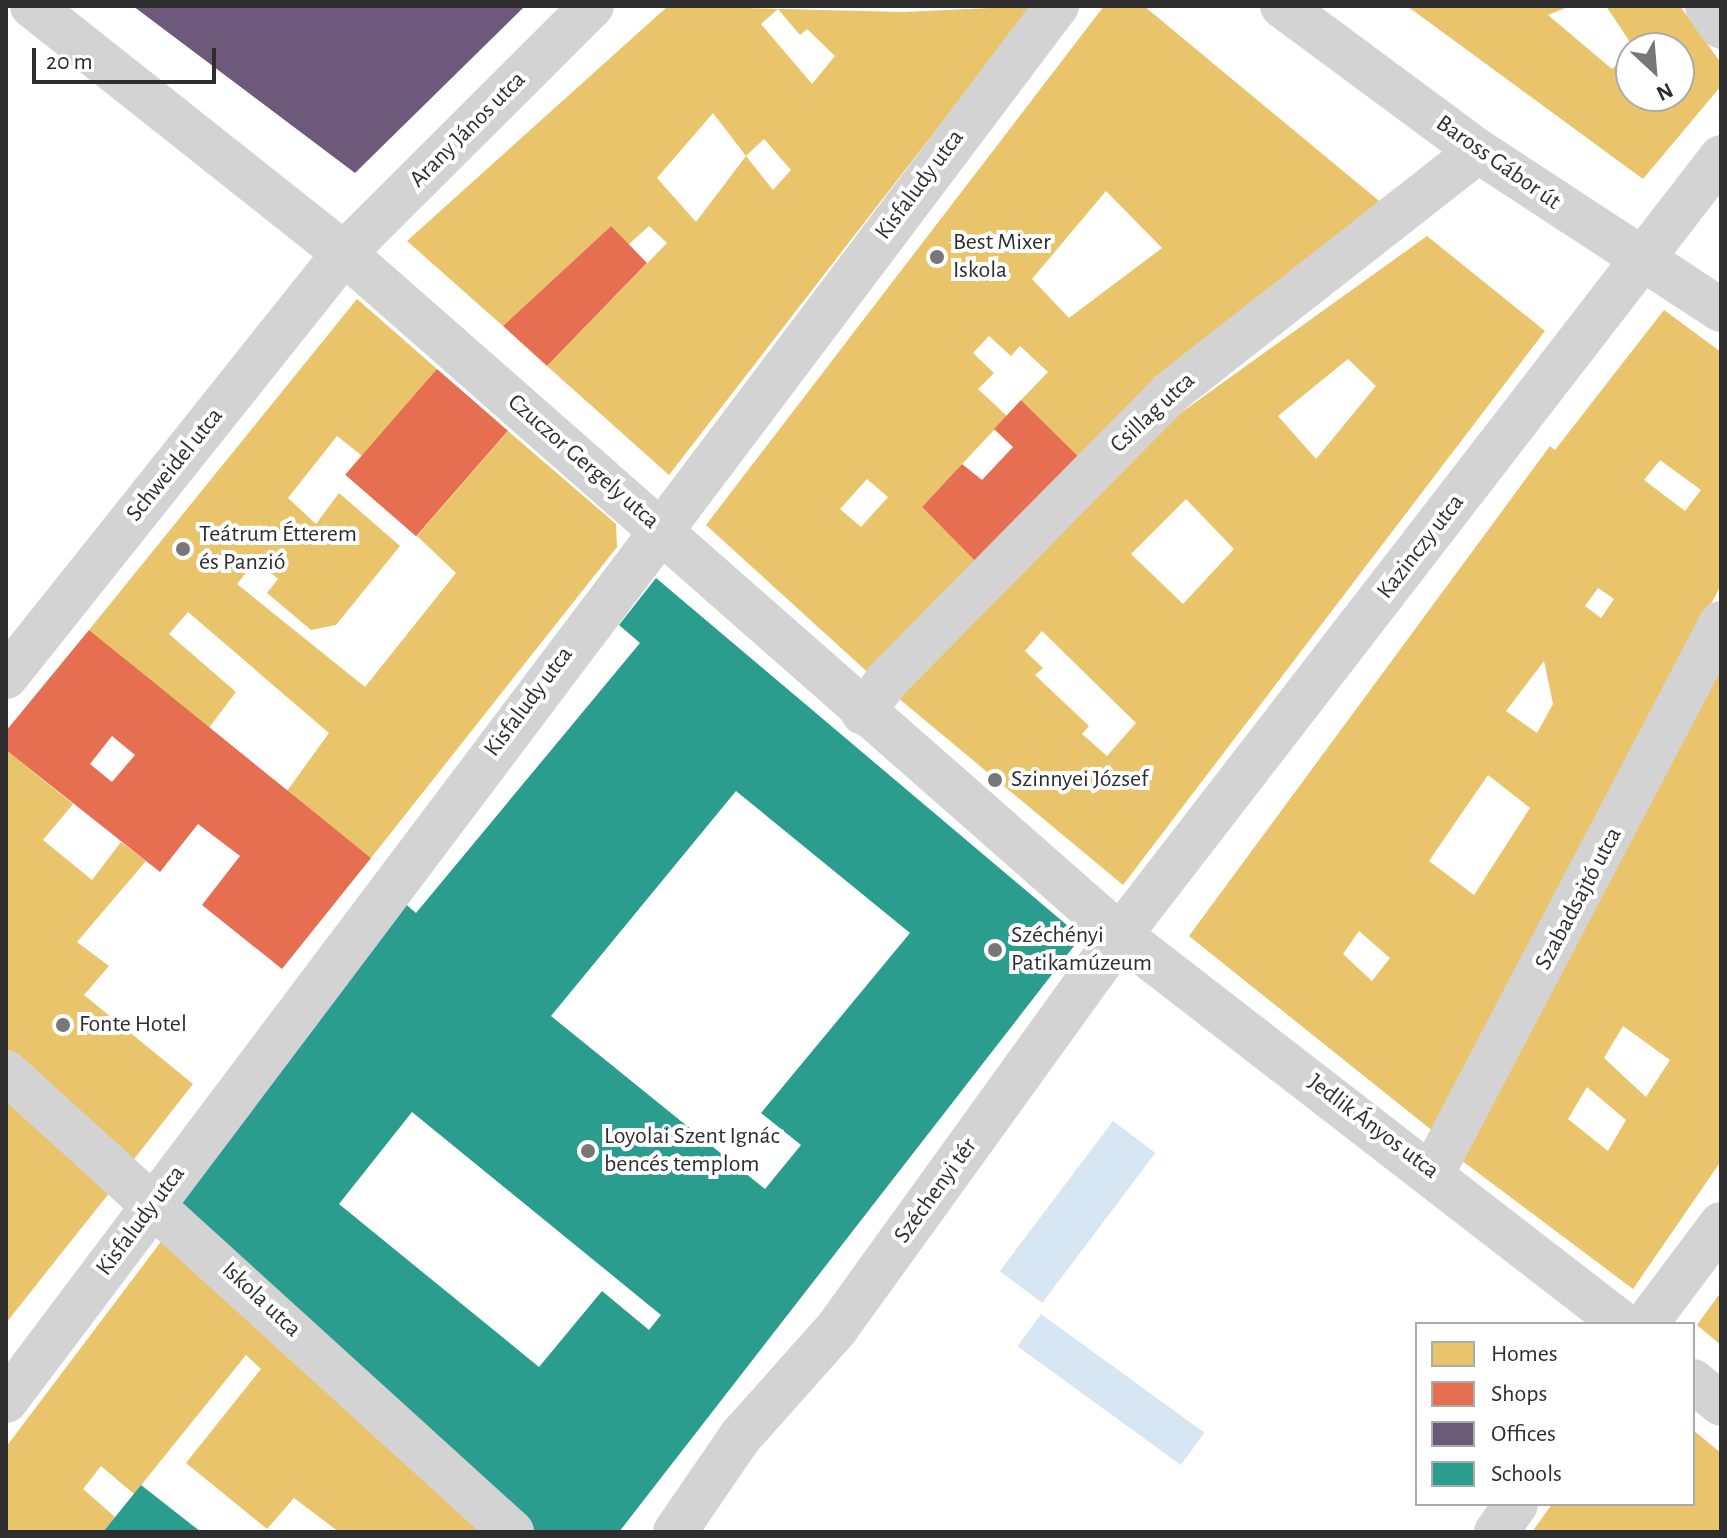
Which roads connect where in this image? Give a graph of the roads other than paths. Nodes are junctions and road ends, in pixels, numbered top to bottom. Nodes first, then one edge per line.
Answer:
1 (32, 6) edge
2 (592, 6) edge
3 (1057, 6) edge
4 (1282, 6) edge
5 (1707, 6) edge
6 (1721, 27) edge
7 (1478, 151) junction
8 (1721, 157) edge
9 (344, 253) junction
10 (1641, 260) junction
11 (1721, 310) edge
12 (659, 528) junction
13 (1721, 623) edge
14 (6, 677) edge
15 (863, 713) junction
16 (1120, 935) junction
17 (6, 1072) edge
18 (1433, 1172) junction
19 (154, 1202) junction
20 (1721, 1224) edge
21 (1620, 1322) edge
22 (1648, 1322) edge
23 (1695, 1383) edge
24 (6, 1401) edge
25 (1721, 1404) edge
26 (1515, 1506) edge
27 (512, 1532) edge
28 (675, 1532) edge
29 (1496, 1532) edge

1 - 9 street, Czuczor Gergely utca
2 - 9 street, Arany János utca
3 - 12 street, Kisfaludy utca
4 - 7 street, Baross Gábor út
5 - 6 street
7 - 10 street, Baross Gábor út
7 - 15 street, Csillag utca
8 - 10 street, Kazinczy utca
9 - 12 street, Czuczor Gergely utca
9 - 14 street, Schweidel utca
10 - 11 street, Baross Gábor út
10 - 16 street, Kazinczy utca
12 - 15 street, Czuczor Gergely utca
12 - 19 street, Kisfaludy utca
13 - 18 street, Szabadsajtó utca
15 - 16 street, Czuczor Gergely utca
16 - 18 street, Jedlik Ányos utca
16 - 28 street, Széchenyi tér
17 - 19 street, Iskola utca
18 - 21 street, Jedlik Ányos utca
19 - 24 street, Kisfaludy utca
19 - 27 street, Iskola utca
20 - 22 street
23 - 25 street
26 - 29 street

